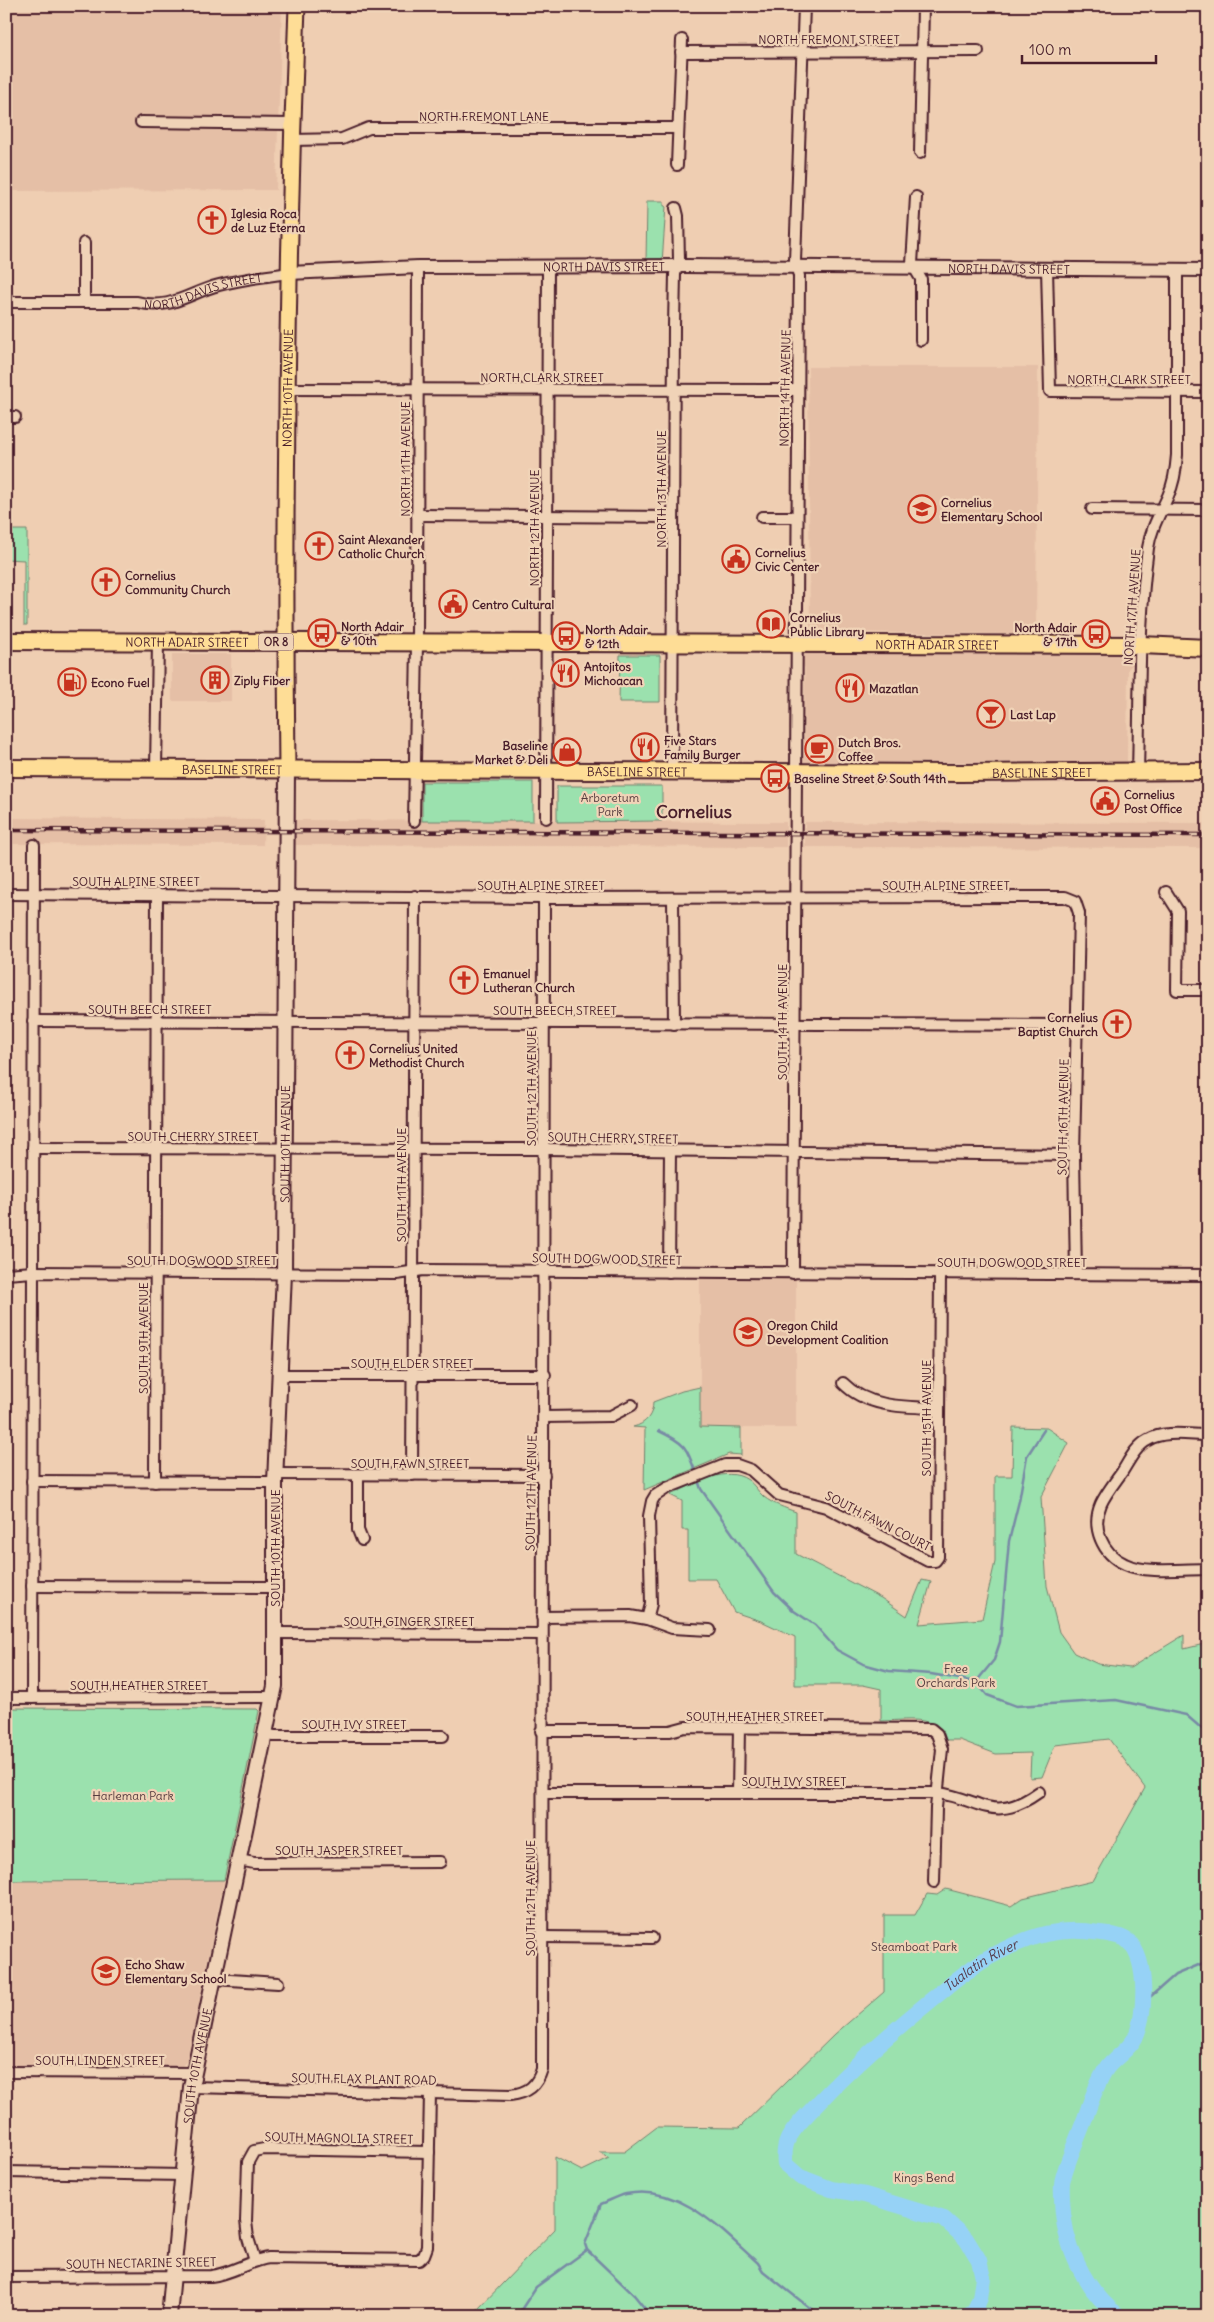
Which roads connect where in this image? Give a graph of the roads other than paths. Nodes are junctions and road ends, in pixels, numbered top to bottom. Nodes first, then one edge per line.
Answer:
1 (297, 6) edge
2 (804, 6) edge
3 (922, 6) edge
4 (682, 40) dead end
5 (978, 51) dead end
6 (681, 52) junction
7 (802, 52) junction
8 (922, 52) junction
9 (141, 122) dead end
10 (292, 124) junction
11 (678, 128) junction
12 (292, 140) junction
13 (920, 153) dead end
14 (676, 164) dead end
15 (916, 197) dead end
16 (676, 208) dead end
17 (84, 243) dead end
18 (418, 267) junction
19 (548, 267) junction
20 (676, 267) junction
21 (796, 268) junction
22 (1047, 268) junction
23 (915, 269) junction
24 (1177, 270) junction
25 (1208, 270) edge
26 (289, 273) junction
27 (6, 302) edge
28 (84, 302) junction
29 (922, 340) dead end
30 (286, 389) junction
31 (418, 389) junction
32 (547, 389) junction
33 (673, 390) junction
34 (797, 390) junction
35 (1177, 392) junction
36 (1208, 392) edge
37 (1092, 508) dead end
38 (1160, 510) junction
39 (1208, 510) edge
40 (417, 515) junction
41 (547, 516) junction
42 (673, 517) junction
43 (762, 517) dead end
44 (797, 517) junction
45 (6, 641) edge
46 (158, 642) junction
47 (286, 642) junction
48 (417, 643) junction
49 (546, 644) junction
50 (673, 644) junction
51 (796, 644) junction
52 (1141, 645) junction
53 (1208, 648) edge
54 (6, 768) edge
55 (156, 769) junction
56 (287, 770) junction
57 (414, 770) junction
58 (546, 770) junction
59 (672, 771) junction
60 (796, 771) junction
61 (1208, 771) edge
62 (1138, 772) junction
63 (546, 818) dead end
64 (414, 821) dead end
65 (34, 844) dead end
66 (1166, 892) dead end
67 (34, 893) junction
68 (6, 894) edge
69 (157, 894) junction
70 (285, 895) junction
71 (415, 896) junction
72 (544, 898) junction
73 (673, 898) junction
74 (795, 898) junction
75 (1075, 901) joint
76 (1208, 990) edge
77 (33, 1021) junction
78 (157, 1022) junction
79 (285, 1022) junction
80 (414, 1022) junction
81 (544, 1022) junction
82 (674, 1024) junction
83 (794, 1024) junction
84 (1078, 1024) junction
85 (33, 1148) junction
86 (156, 1148) junction
87 (285, 1148) junction
88 (413, 1149) junction
89 (544, 1149) junction
90 (670, 1151) junction
91 (794, 1151) junction
92 (1074, 1154) junction
93 (413, 1271) junction
94 (544, 1271) junction
95 (33, 1272) junction
96 (669, 1272) junction
97 (156, 1273) junction
98 (793, 1273) junction
99 (6, 1274) edge
100 (284, 1274) junction
101 (940, 1274) junction
102 (1076, 1274) junction
103 (1208, 1276) edge
104 (280, 1375) junction
105 (545, 1375) junction
106 (412, 1376) junction
107 (843, 1384) dead end
108 (632, 1405) dead end
109 (939, 1408) junction
110 (544, 1417) junction
111 (1208, 1435) edge
112 (544, 1474) junction
113 (412, 1475) junction
114 (358, 1476) junction
115 (275, 1478) junction
116 (32, 1481) junction
117 (155, 1482) junction
118 (362, 1540) dead end
119 (935, 1561) joint
120 (1208, 1569) edge
121 (32, 1586) junction
122 (275, 1587) junction
123 (542, 1617) junction
124 (647, 1619) junction
125 (710, 1630) dead end
126 (275, 1633) junction
127 (542, 1634) junction
128 (6, 1698) edge
129 (32, 1698) junction
130 (273, 1698) junction
131 (739, 1728) junction
132 (542, 1731) junction
133 (265, 1734) junction
134 (443, 1736) dead end
135 (1039, 1792) dead end
136 (543, 1793) junction
137 (738, 1793) junction
138 (938, 1793) junction
139 (239, 1860) junction
140 (440, 1862) dead end
141 (934, 1882) dead end
142 (543, 1937) junction
143 (652, 1938) dead end
144 (214, 1979) junction
145 (278, 1983) dead end
146 (6, 2072) edge
147 (193, 2080) junction
148 (534, 2086) joint
149 (430, 2093) junction
150 (429, 2152) junction
151 (6, 2172) edge
152 (183, 2175) junction
153 (255, 2261) junction
154 (6, 2277) edge
155 (173, 2278) junction
156 (169, 2316) edge

1 - 10 main road, NORTH 10TH AVENUE
2 - 7 street, NORTH 14TH AVENUE
3 - 8 street
4 - 6 street
5 - 8 street, NORTH FREMONT STREET
6 - 7 street, NORTH FREMONT STREET
6 - 11 street
7 - 8 street, NORTH FREMONT STREET
7 - 21 street, NORTH 14TH AVENUE
8 - 13 street
9 - 10 street
10 - 12 main road, NORTH 10TH AVENUE
11 - 12 street, NORTH FREMONT LANE
11 - 14 street
12 - 26 main road, NORTH 10TH AVENUE
15 - 23 street
16 - 20 street, NORTH 13TH AVENUE
17 - 28 street
18 - 19 street, NORTH DAVIS STREET
18 - 26 street, NORTH DAVIS STREET
18 - 31 street, NORTH 11TH AVENUE
19 - 20 street, NORTH DAVIS STREET
19 - 32 street, NORTH 12TH AVENUE
20 - 21 street, NORTH DAVIS STREET
20 - 33 street, NORTH 13TH AVENUE
21 - 23 street, NORTH DAVIS STREET
21 - 34 street, NORTH 14TH AVENUE
22 - 23 street, NORTH DAVIS STREET
22 - 24 street, NORTH DAVIS STREET
22 - 35 street, NORTH CLARK STREET
23 - 29 street
24 - 25 street, NORTH DAVIS STREET
24 - 35 street, NORTH 17TH AVENUE
26 - 28 street, NORTH DAVIS STREET
26 - 30 main road, NORTH 10TH AVENUE
27 - 28 street, NORTH DAVIS STREET
30 - 31 street, NORTH CLARK STREET
30 - 47 main road, NORTH 10TH AVENUE
31 - 32 street, NORTH CLARK STREET
31 - 40 street, NORTH 11TH AVENUE
32 - 33 street, NORTH CLARK STREET
32 - 41 street, NORTH 12TH AVENUE
33 - 34 street, NORTH CLARK STREET
33 - 42 street, NORTH 13TH AVENUE
34 - 44 street, NORTH 14TH AVENUE
35 - 36 street, NORTH CLARK STREET
35 - 38 street, NORTH 17TH AVENUE
37 - 38 street
38 - 39 street
38 - 52 street, NORTH 17TH AVENUE
40 - 41 street
40 - 48 street, NORTH 11TH AVENUE
41 - 42 street
41 - 49 street, NORTH 12TH AVENUE
42 - 50 street, NORTH 13TH AVENUE
43 - 44 street
44 - 51 street, NORTH 14TH AVENUE
45 - 46 highway, NORTH ADAIR STREET / OR 8
46 - 47 highway, NORTH ADAIR STREET / OR 8
46 - 55 street
47 - 48 highway, NORTH ADAIR STREET / OR 8
47 - 56 main road, NORTH 10TH AVENUE
48 - 49 highway, NORTH ADAIR STREET / OR 8
48 - 57 street, NORTH 11TH AVENUE
49 - 50 highway, NORTH ADAIR STREET / OR 8
49 - 58 street, NORTH 12TH AVENUE
50 - 51 highway, NORTH ADAIR STREET / OR 8
50 - 59 street, NORTH 13TH AVENUE
51 - 52 highway, NORTH ADAIR STREET / OR 8
51 - 60 street, NORTH 14TH AVENUE
52 - 53 highway, NORTH ADAIR STREET / OR 8
52 - 62 street, NORTH 17TH AVENUE
54 - 55 highway, BASELINE STREET
55 - 56 highway, BASELINE STREET
56 - 57 highway, BASELINE STREET
56 - 70 main road, SOUTH 10TH AVENUE
57 - 58 highway, BASELINE STREET
57 - 64 street
58 - 59 highway, BASELINE STREET
58 - 63 street, NORTH 12TH AVENUE
59 - 60 highway, BASELINE STREET
60 - 62 highway, BASELINE STREET
60 - 74 street, SOUTH 14TH AVENUE
61 - 62 highway, BASELINE STREET
65 - 67 street
66 - 76 street
67 - 68 street, SOUTH ALPINE STREET
67 - 69 street, SOUTH ALPINE STREET
67 - 77 street
69 - 70 street, SOUTH ALPINE STREET
69 - 78 street, SOUTH 9TH AVENUE
70 - 71 street, SOUTH ALPINE STREET
70 - 79 main road, SOUTH 10TH AVENUE
71 - 72 street, SOUTH ALPINE STREET
71 - 80 street, SOUTH 11TH AVENUE
72 - 73 street, SOUTH ALPINE STREET
72 - 81 street, SOUTH 12TH AVENUE
73 - 74 street, SOUTH ALPINE STREET
73 - 82 street
74 - 75 street, SOUTH ALPINE STREET
74 - 83 street, SOUTH 14TH AVENUE
75 - 84 street, SOUTH 16TH AVENUE
77 - 78 street, SOUTH BEECH STREET
77 - 85 street
78 - 79 street, SOUTH BEECH STREET
78 - 86 street, SOUTH 9TH AVENUE
79 - 80 street, SOUTH BEECH STREET
79 - 87 main road, SOUTH 10TH AVENUE
80 - 81 street, SOUTH BEECH STREET
80 - 88 street, SOUTH 11TH AVENUE
81 - 82 street, SOUTH BEECH STREET
81 - 89 street, SOUTH 12TH AVENUE
82 - 83 street, SOUTH BEECH STREET
83 - 84 street, SOUTH BEECH STREET
83 - 91 street, SOUTH 14TH AVENUE
84 - 92 street, SOUTH 16TH AVENUE
85 - 86 street, SOUTH CHERRY STREET
85 - 95 street
86 - 87 street, SOUTH CHERRY STREET
86 - 97 street, SOUTH 9TH AVENUE
87 - 88 street, SOUTH CHERRY STREET
87 - 100 main road, SOUTH 10TH AVENUE
88 - 89 street, SOUTH CHERRY STREET
88 - 93 street, SOUTH 11TH AVENUE
89 - 90 street, SOUTH CHERRY STREET
89 - 94 street, SOUTH 12TH AVENUE
90 - 91 street, SOUTH CHERRY STREET
90 - 96 street
91 - 92 street, SOUTH CHERRY STREET
91 - 98 street, SOUTH 14TH AVENUE
92 - 102 street, SOUTH 16TH AVENUE
93 - 94 street, SOUTH DOGWOOD STREET
93 - 100 street, SOUTH DOGWOOD STREET
93 - 106 street, SOUTH 11TH AVENUE
94 - 96 street, SOUTH DOGWOOD STREET
94 - 105 street, SOUTH 12TH AVENUE
95 - 97 street, SOUTH DOGWOOD STREET
95 - 99 street, SOUTH DOGWOOD STREET
95 - 116 street
96 - 98 street, SOUTH DOGWOOD STREET
97 - 100 street, SOUTH DOGWOOD STREET
97 - 117 street, SOUTH 9TH AVENUE
98 - 101 street, SOUTH DOGWOOD STREET
100 - 104 main road, SOUTH 10TH AVENUE
101 - 102 street, SOUTH DOGWOOD STREET
101 - 109 street, SOUTH 15TH AVENUE
102 - 103 street, SOUTH DOGWOOD STREET
104 - 106 street, SOUTH ELDER STREET
104 - 115 main road, SOUTH 10TH AVENUE
105 - 106 street, SOUTH ELDER STREET
105 - 110 street, SOUTH 12TH AVENUE
106 - 113 street, SOUTH 11TH AVENUE
107 - 109 street
108 - 110 street
109 - 119 street, SOUTH 15TH AVENUE
110 - 112 street, SOUTH 12TH AVENUE
111 - 120 street
112 - 113 street, SOUTH FAWN STREET
112 - 123 street, SOUTH 12TH AVENUE
113 - 114 street, SOUTH FAWN STREET
114 - 115 street, SOUTH FAWN STREET
114 - 118 street
115 - 117 street, SOUTH FAWN STREET
115 - 122 main road, SOUTH 10TH AVENUE
116 - 117 street, SOUTH FAWN STREET
116 - 121 street
119 - 124 street, SOUTH FAWN COURT
121 - 122 street
121 - 129 street
122 - 126 main road, SOUTH 10TH AVENUE
123 - 124 street
123 - 127 street, SOUTH 12TH AVENUE
124 - 125 street
126 - 127 street, SOUTH GINGER STREET
126 - 130 main road, SOUTH 10TH AVENUE
127 - 132 street, SOUTH 12TH AVENUE
128 - 129 street, SOUTH HEATHER STREET
129 - 130 street, SOUTH HEATHER STREET
130 - 133 main road, SOUTH 10TH AVENUE
131 - 132 street, SOUTH HEATHER STREET
131 - 137 street
131 - 138 street, SOUTH HEATHER STREET
132 - 136 street, SOUTH 12TH AVENUE
133 - 134 street, SOUTH IVY STREET
133 - 139 main road, SOUTH 10TH AVENUE
135 - 138 street, SOUTH IVY STREET
136 - 137 street, SOUTH IVY STREET
136 - 142 street, SOUTH 12TH AVENUE
137 - 138 street, SOUTH IVY STREET
138 - 141 street
139 - 140 street, SOUTH JASPER STREET
139 - 144 main road, SOUTH 10TH AVENUE
142 - 143 street
142 - 148 street, SOUTH 12TH AVENUE
144 - 145 street
144 - 147 main road, SOUTH 10TH AVENUE
146 - 147 street, SOUTH LINDEN STREET
147 - 149 street, SOUTH FLAX PLANT ROAD
147 - 152 main road, SOUTH 10TH AVENUE
148 - 149 street, SOUTH FLAX PLANT ROAD
149 - 150 street
150 - 153 street, SOUTH NECTARINE STREET
150 - 153 street, SOUTH MAGNOLIA STREET
151 - 152 street
152 - 155 main road, SOUTH 10TH AVENUE
153 - 155 street, SOUTH NECTARINE STREET
154 - 155 street, SOUTH NECTARINE STREET
155 - 156 main road, SOUTH 10TH AVENUE

